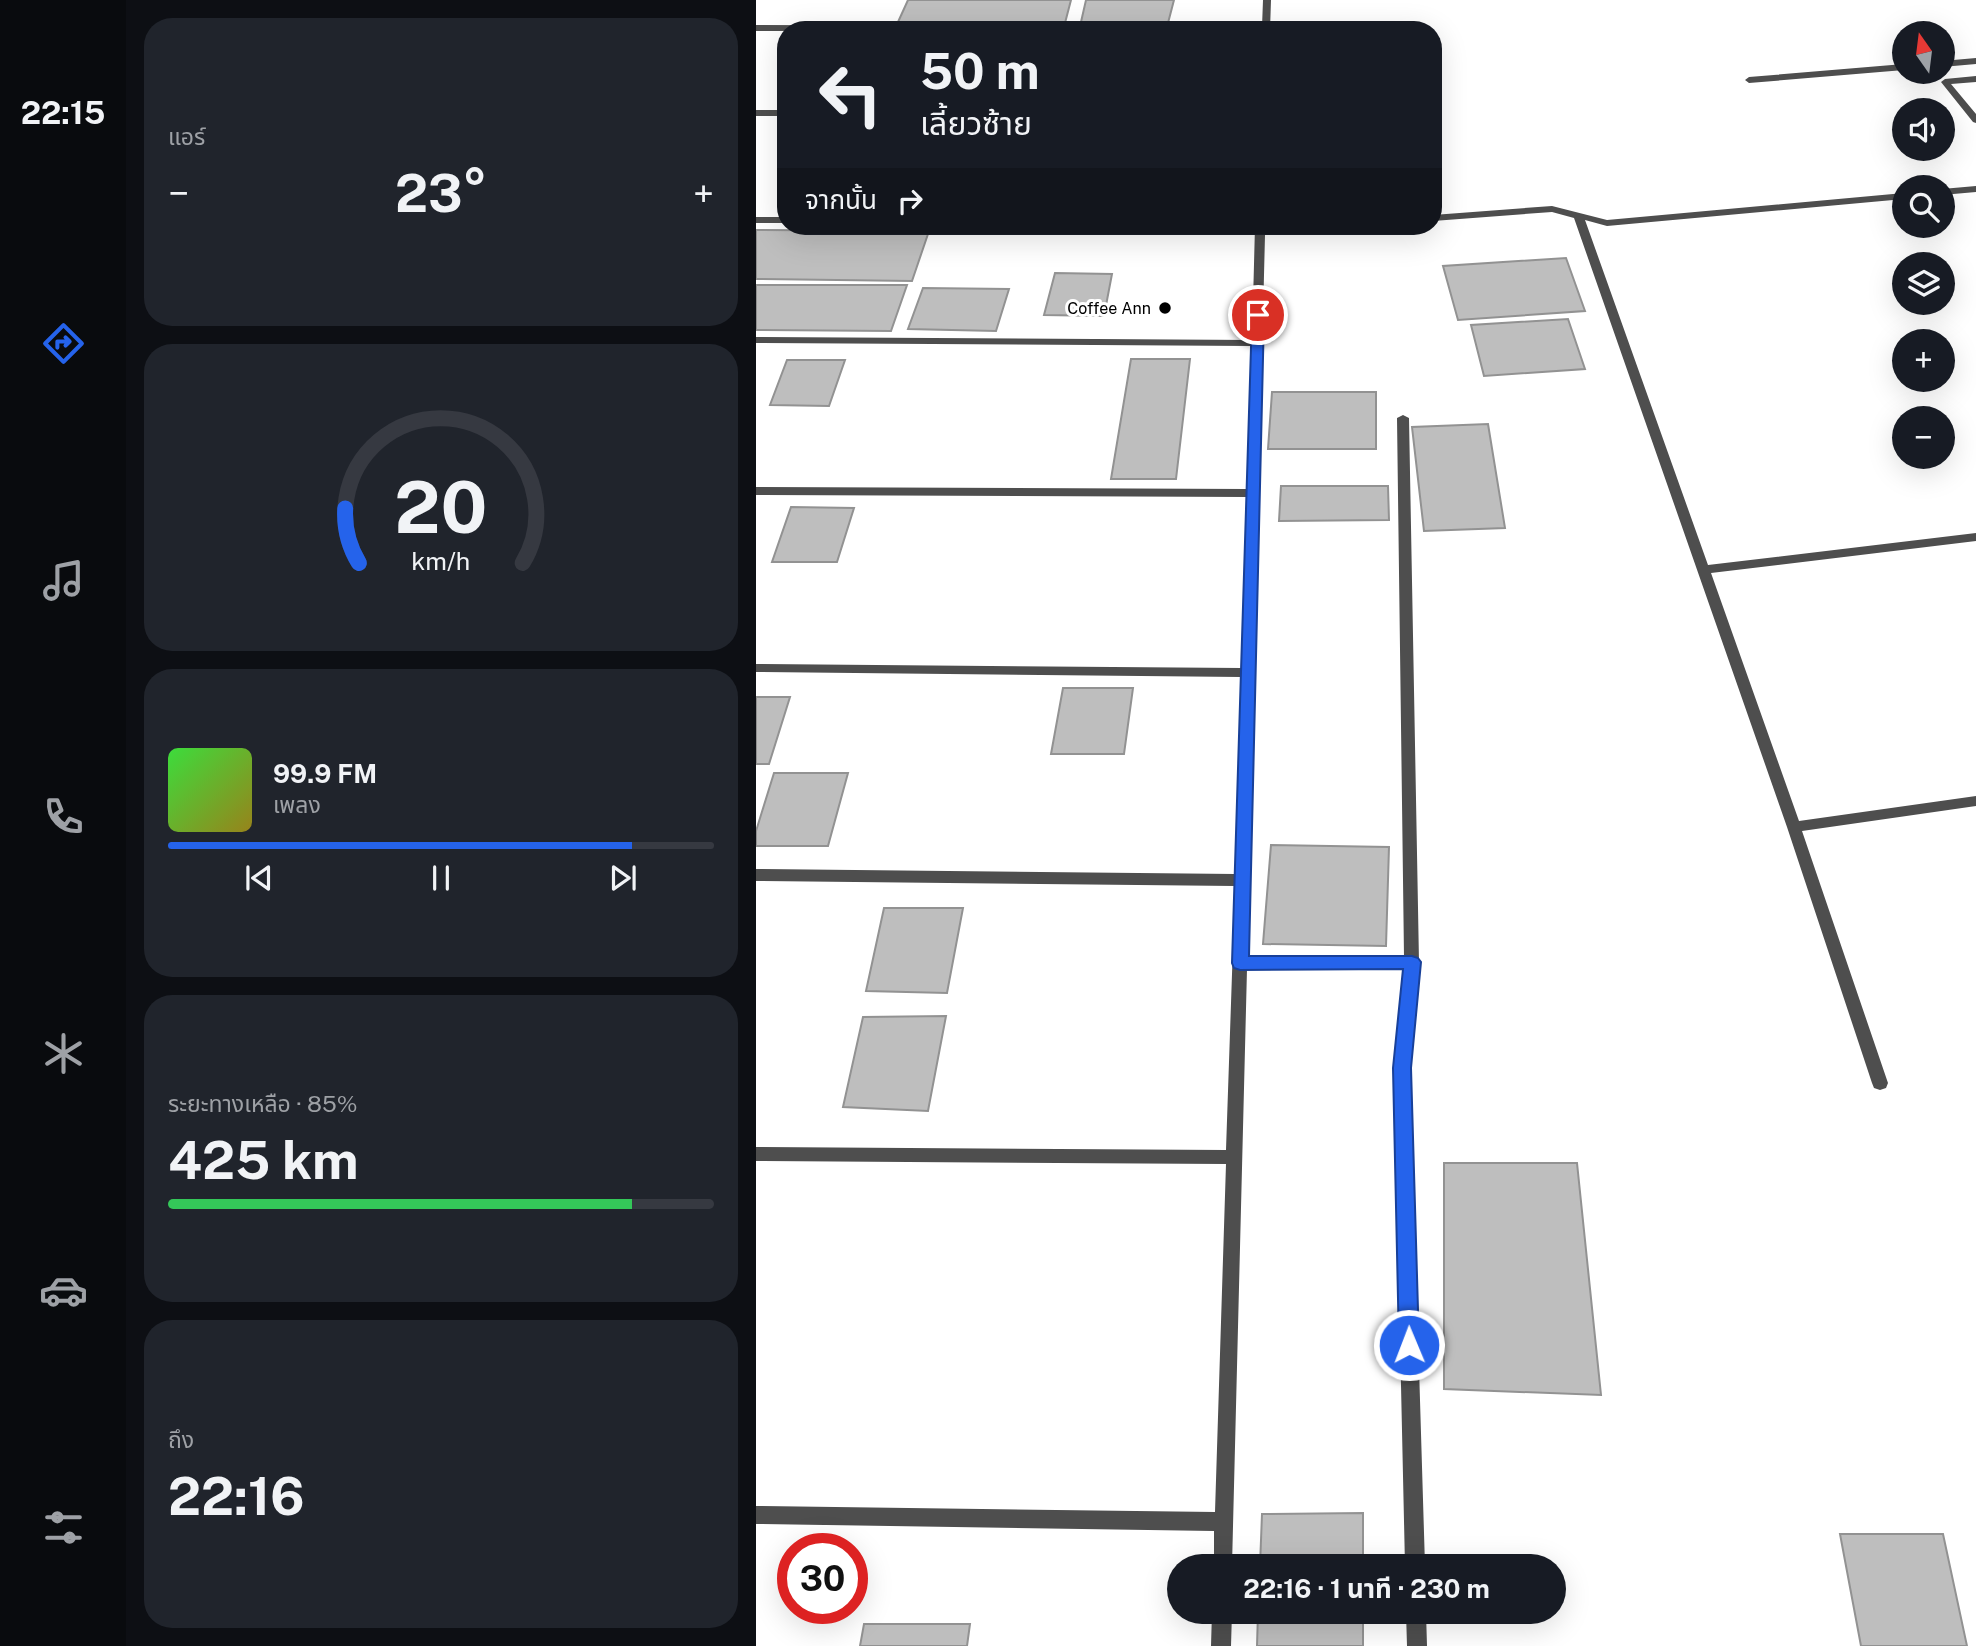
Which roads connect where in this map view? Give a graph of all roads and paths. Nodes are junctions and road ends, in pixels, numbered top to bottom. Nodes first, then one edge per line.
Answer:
1 (1266, 0) edge
2 (1266, 21) edge
3 (756, 28) edge
4 (777, 28) edge
5 (1976, 61) edge
6 (1955, 63) edge
7 (1892, 68) edge
8 (1976, 79) edge
9 (1749, 80) dead end
10 (1976, 103) edge
11 (1963, 104) junction
12 (756, 113) edge
13 (777, 113) edge
14 (1976, 120) edge
15 (1976, 189) edge
16 (1955, 191) edge
17 (1892, 197) edge
18 (1578, 215) junction
19 (1442, 217) edge
20 (756, 220) edge
21 (777, 220) edge
22 (1260, 235) edge
23 (756, 340) edge
24 (1257, 343) junction
25 (1403, 418) dead end
26 (756, 491) edge
27 (1253, 493) junction
28 (1976, 537) edge
29 (1703, 570) junction
30 (756, 668) edge
31 (1248, 673) junction
32 (1976, 801) edge
33 (1794, 827) junction
34 (756, 874) edge
35 (1242, 880) junction
36 (1412, 962) junction
37 (1240, 963) junction
38 (1880, 1083) dead end
39 (756, 1154) edge
40 (1235, 1157) junction
41 (756, 1514) edge
42 (1224, 1522) junction
43 (1223, 1554) edge
44 (1415, 1554) edge
45 (1222, 1624) edge
46 (1416, 1624) edge
47 (1221, 1646) edge
48 (1417, 1646) edge

1 - 2 street
3 - 4 street
5 - 6 street
7 - 9 street
8 - 11 street
10 - 11 street
11 - 14 street
12 - 13 street
15 - 16 street
17 - 18 street
18 - 19 street
18 - 29 street
20 - 21 street
22 - 24 street
23 - 24 street
24 - 27 street
25 - 36 street
26 - 27 street
27 - 31 street
28 - 29 street
29 - 33 street
30 - 31 street
31 - 35 street
32 - 33 street
33 - 38 street
34 - 35 street
35 - 37 street
36 - 37 street
36 - 44 street
37 - 40 street
39 - 40 street
40 - 42 street
41 - 42 street
42 - 43 street
45 - 47 street
46 - 48 street

